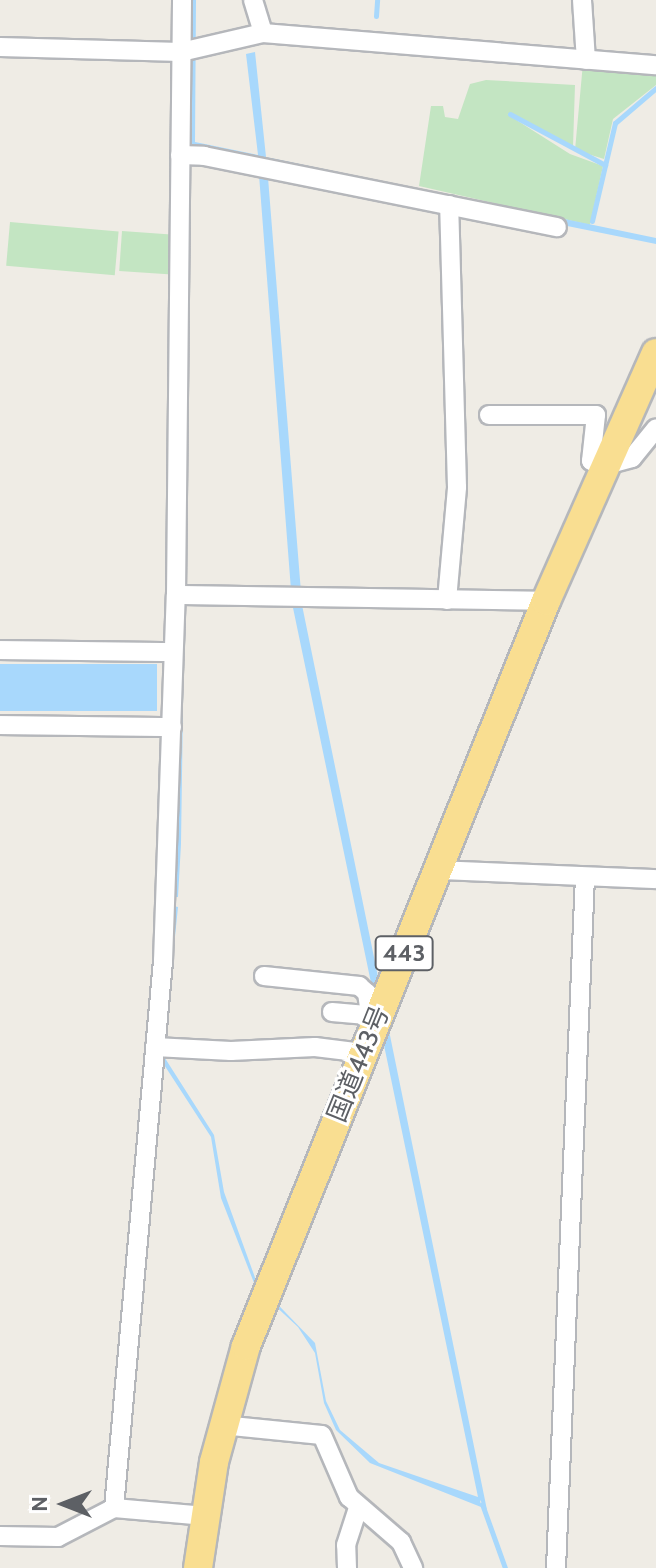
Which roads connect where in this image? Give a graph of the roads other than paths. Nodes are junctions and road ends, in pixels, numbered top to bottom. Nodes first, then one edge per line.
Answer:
1 (182, 0) edge
2 (253, 0) edge
3 (582, 0) edge
4 (263, 33) junction
5 (0, 47) edge
6 (181, 52) junction
7 (586, 60) junction
8 (656, 65) edge
9 (180, 155) junction
10 (449, 205) junction
11 (557, 227) dead end
12 (656, 353) edge
13 (489, 415) dead end
14 (656, 428) edge
15 (606, 465) junction
16 (176, 595) junction
17 (447, 600) junction
18 (546, 601) junction
19 (0, 650) edge
20 (173, 652) junction
21 (0, 725) edge
22 (172, 727) junction
23 (439, 870) junction
24 (585, 877) junction
25 (656, 879) edge
26 (264, 976) dead end
27 (332, 1012) dead end
28 (374, 1016) junction
29 (155, 1047) junction
30 (363, 1053) junction
31 (222, 1425) junction
32 (114, 1508) junction
33 (358, 1509) junction
34 (206, 1516) junction
35 (0, 1536) edge
36 (198, 1568) edge
37 (347, 1568) edge
38 (413, 1568) edge
39 (556, 1568) edge

1 - 6 street
2 - 4 street
3 - 7 street
4 - 6 street
4 - 7 street
5 - 6 street
6 - 9 street
7 - 8 street
9 - 10 street
9 - 16 street
10 - 11 street
10 - 17 street
12 - 15 highway, 国道443号 / 443
13 - 15 street
14 - 15 street
15 - 18 highway, 国道443号 / 443
16 - 17 street
16 - 20 street
17 - 18 street
18 - 23 highway, 国道443号 / 443
19 - 20 street
20 - 22 street
21 - 22 street
22 - 29 street
23 - 24 street
23 - 28 highway, 国道443号 / 443
24 - 25 street
24 - 39 street
26 - 28 street
27 - 28 street
28 - 30 highway, 国道443号 / 443
29 - 30 street
29 - 32 street
30 - 31 highway, 国道443号 / 443
31 - 33 street
31 - 34 highway, 国道443号 / 443
32 - 34 street
32 - 35 street
33 - 37 street
33 - 38 street
34 - 36 highway, 国道443号 / 443

